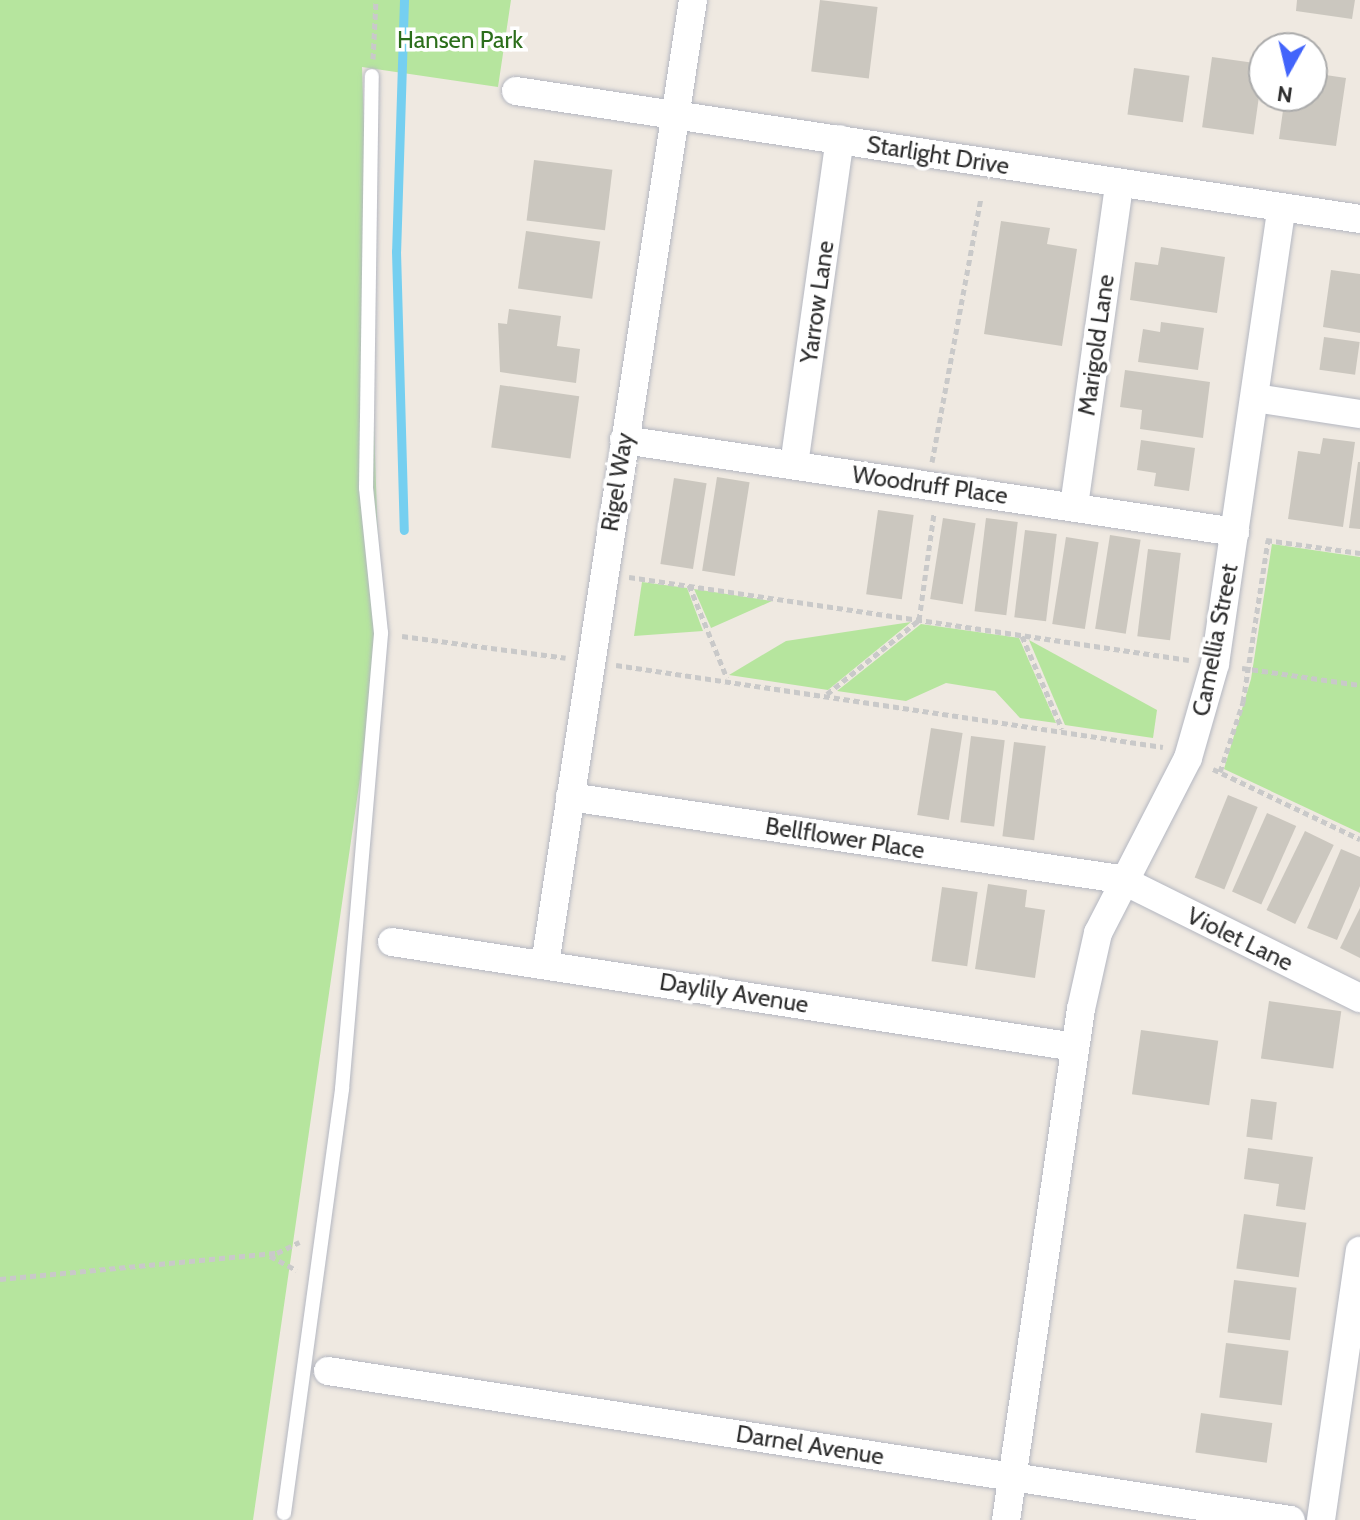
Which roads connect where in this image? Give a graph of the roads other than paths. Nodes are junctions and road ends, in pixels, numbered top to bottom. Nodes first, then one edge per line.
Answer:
1 (693, 0) edge
2 (372, 76) road end
3 (516, 91) dead end
4 (674, 113) junction
5 (840, 139) junction
6 (1119, 184) junction
7 (1281, 210) junction
8 (1360, 219) edge
9 (1255, 398) junction
10 (1360, 414) edge
11 (624, 440) junction
12 (794, 465) junction
13 (1074, 506) junction
14 (1235, 532) junction
15 (570, 797) junction
16 (1120, 879) junction
17 (392, 942) dead end
18 (545, 964) junction
19 (1360, 998) edge
20 (1075, 1047) junction
21 (1360, 1251) edge
22 (328, 1371) dead end
23 (1012, 1476) junction
24 (284, 1513) dead end
25 (1006, 1520) edge
26 (1291, 1520) edge
27 (1321, 1520) edge

1 - 4 street, Rigel Way
2 - 24 lane
3 - 4 street, Starlight Drive
4 - 5 street, Starlight Drive
4 - 11 street, Rigel Way
5 - 6 street, Starlight Drive
5 - 12 street, Yarrow Lane
6 - 7 street, Starlight Drive
6 - 13 street, Marigold Lane
7 - 8 street, Starlight Drive
7 - 9 street, Camellia Street
9 - 10 street
9 - 14 street, Camellia Street
11 - 12 street, Woodruff Place
11 - 15 street, Rigel Way
12 - 13 street, Woodruff Place
13 - 14 street, Woodruff Place
14 - 16 street, Camellia Street
15 - 16 street, Bellflower Place
15 - 18 street, Rigel Way
16 - 19 street, Violet Lane
16 - 20 street, Camellia Street
17 - 18 street, Daylily Avenue
18 - 20 street, Daylily Avenue
20 - 23 street, Camellia Street
21 - 27 street
22 - 23 street, Darnel Avenue
23 - 25 street, Camellia Street
23 - 26 street, Darnel Avenue

